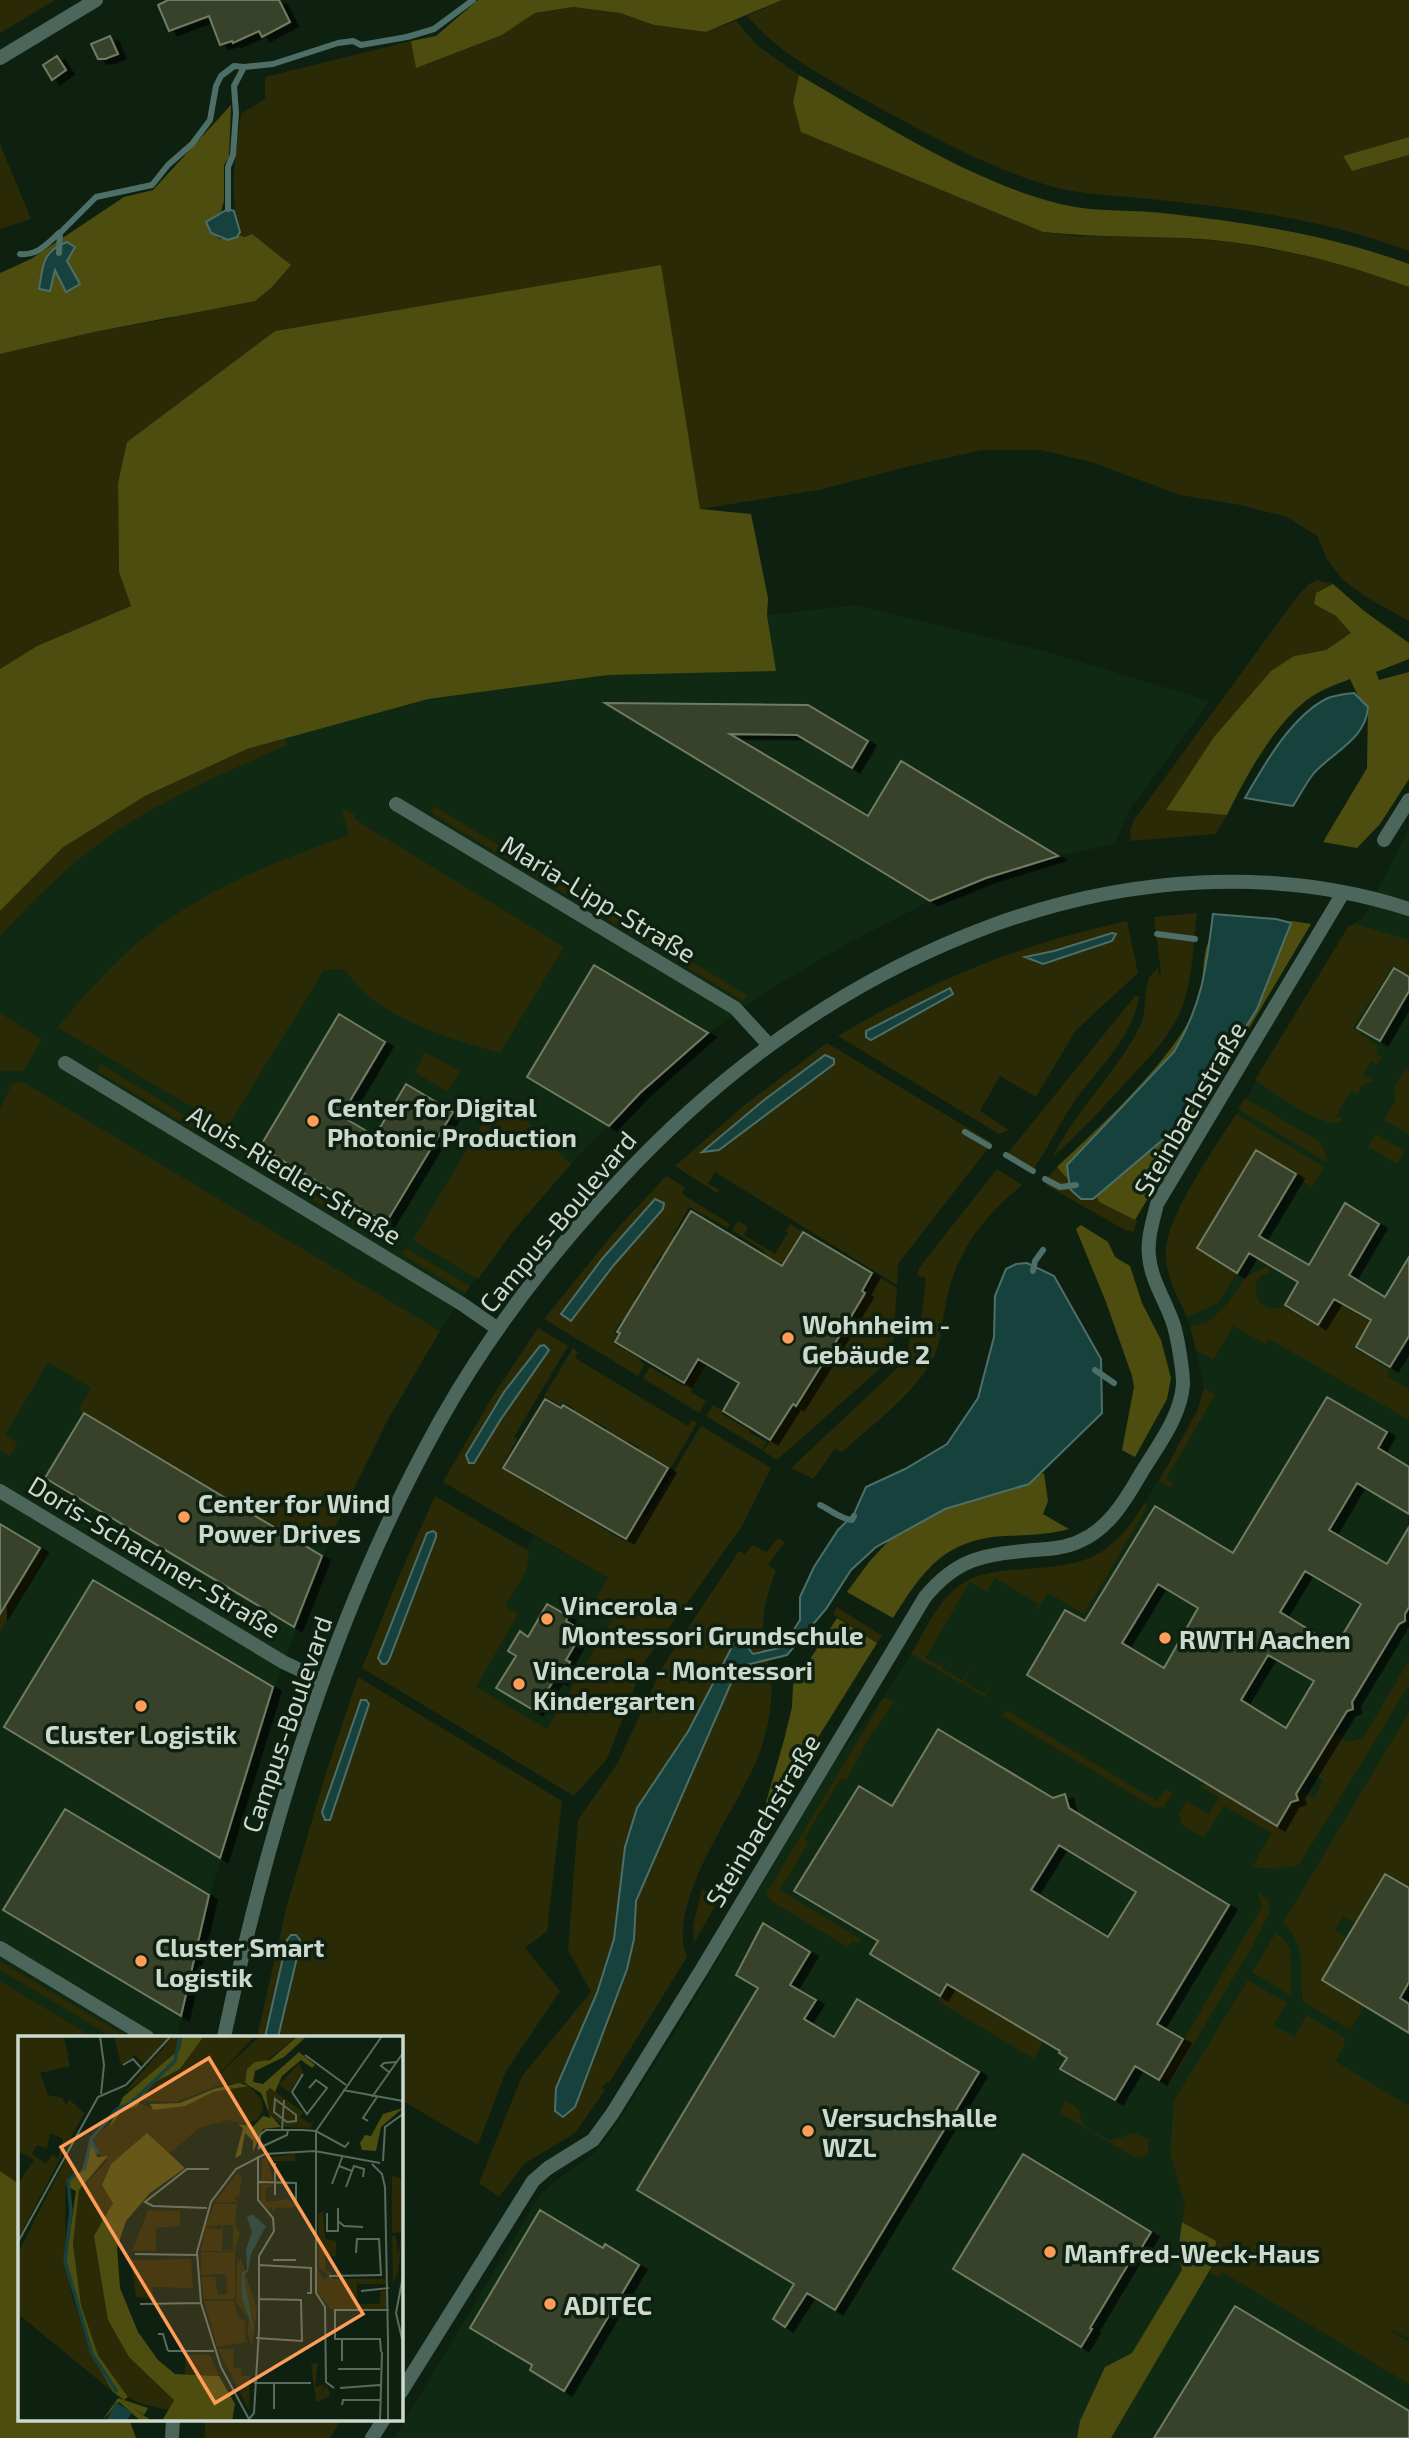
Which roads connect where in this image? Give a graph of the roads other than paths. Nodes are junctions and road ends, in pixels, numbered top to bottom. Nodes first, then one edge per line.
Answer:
1 (96, 0) edge
2 (0, 58) edge
3 (1409, 800) edge
4 (396, 804) dead end
5 (1384, 840) dead end
6 (1343, 893) junction
7 (1409, 909) edge
8 (768, 1044) junction
9 (65, 1063) dead end
10 (498, 1329) junction
11 (0, 1490) edge
12 (323, 1681) junction
13 (0, 1948) edge
14 (146, 2036) edge
15 (224, 2036) edge
16 (402, 2390) edge
17 (173, 2420) edge
18 (383, 2420) edge
19 (172, 2438) edge
20 (372, 2438) edge

1 - 2 street
3 - 5 street
4 - 8 street, Maria-Lipp-Straße
6 - 7 street, Campus-Boulevard
6 - 8 street, Campus-Boulevard
6 - 16 street, Steinbachstraße
8 - 10 street, Campus-Boulevard
9 - 10 street, Alois-Riedler-Straße
10 - 12 street, Campus-Boulevard
11 - 12 street, Doris-Schachner-Straße
12 - 15 street, Campus-Boulevard
13 - 14 street
17 - 19 street
18 - 20 street

